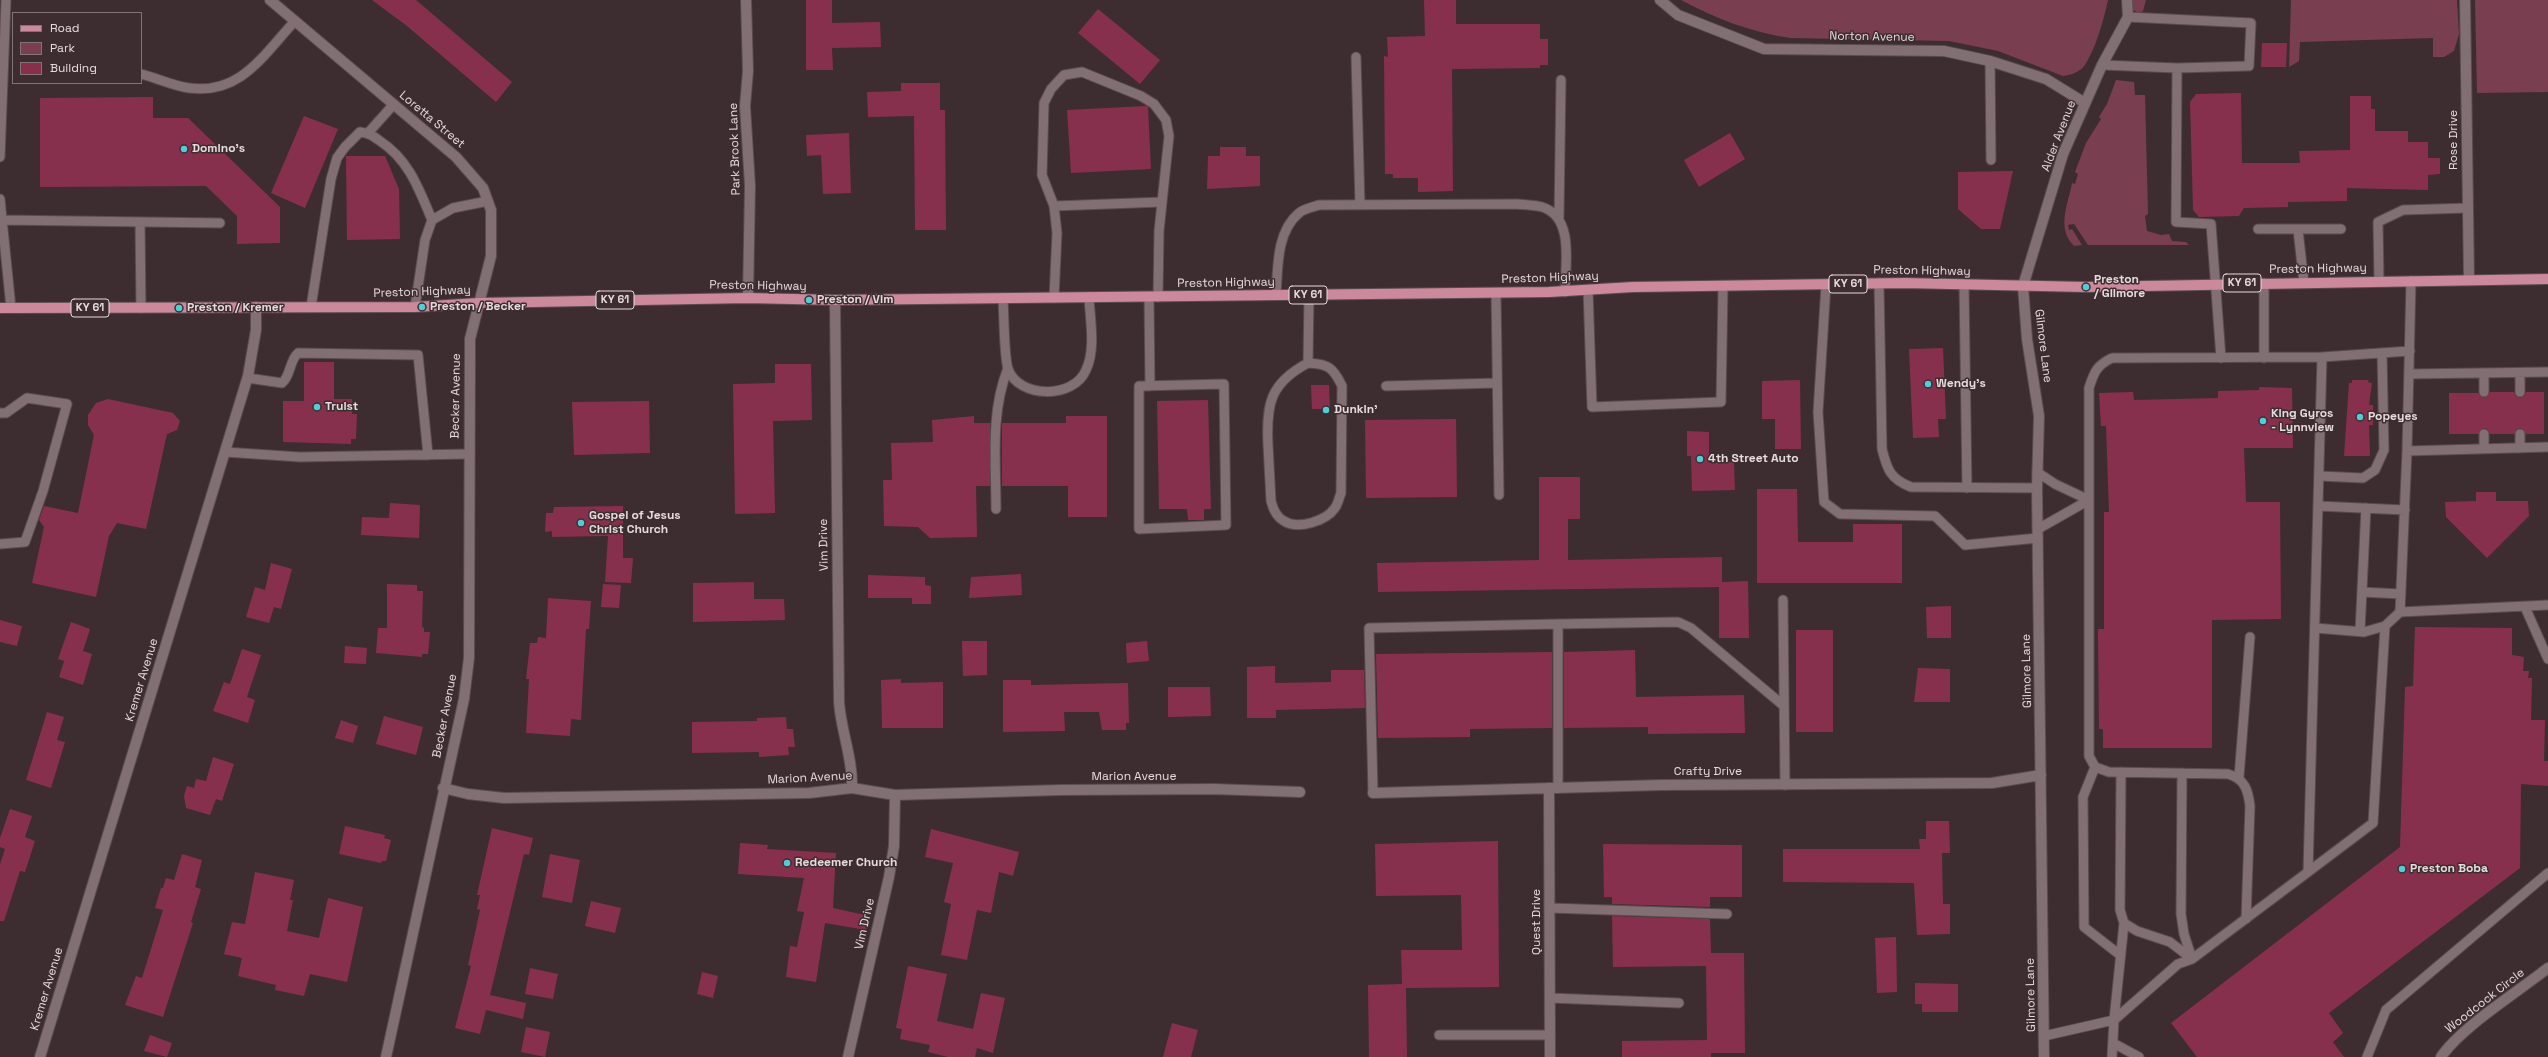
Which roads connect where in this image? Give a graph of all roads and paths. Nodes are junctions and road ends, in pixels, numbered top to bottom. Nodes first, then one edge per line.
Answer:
1 (6, 0) edge
2 (270, 0) edge
3 (746, 0) edge
4 (1660, 0) edge
5 (2127, 0) edge
6 (2465, 0) edge
7 (2128, 17) junction
8 (295, 21) junction
9 (9, 44) edge
10 (1356, 58) dead end
11 (1990, 61) junction
12 (2102, 65) junction
13 (2177, 68) junction
14 (142, 74) edge
15 (1561, 80) dead end
16 (2085, 103) junction
17 (394, 104) junction
18 (368, 132) junction
19 (0, 157) edge
20 (1991, 160) dead end
21 (0, 199) edge
22 (488, 200) junction
23 (1162, 202) junction
24 (1360, 205) junction
25 (1054, 206) junction
26 (2468, 208) junction
27 (1559, 217) junction
28 (2, 220) junction
29 (432, 220) junction
30 (140, 222) junction
31 (220, 223) dead end
32 (2258, 229) dead end
33 (2341, 229) dead end
34 (2298, 230) junction
35 (2548, 279) edge
36 (2469, 280) junction
37 (2379, 281) junction
38 (2411, 281) junction
39 (2304, 282) junction
40 (1879, 283) junction
41 (2217, 283) junction
42 (2264, 283) junction
43 (1964, 284) junction
44 (1826, 285) junction
45 (2023, 286) junction
46 (1723, 287) junction
47 (1588, 290) junction
48 (1565, 292) junction
49 (1496, 293) junction
50 (1309, 295) junction
51 (1276, 296) junction
52 (1089, 297) junction
53 (1153, 297) junction
54 (748, 298) junction
55 (1003, 298) junction
56 (1054, 298) junction
57 (835, 300) junction
58 (479, 303) junction
59 (256, 307) junction
60 (312, 307) junction
61 (415, 307) junction
62 (0, 308) edge
63 (11, 308) junction
64 (141, 308) junction
65 (2410, 351) junction
66 (2382, 353) junction
67 (2322, 357) junction
68 (2221, 358) junction
69 (2264, 358) junction
70 (1308, 363) junction
71 (1008, 368) junction
72 (2520, 372) junction
73 (2548, 372) edge
74 (2484, 373) junction
75 (2409, 374) junction
76 (248, 378) junction
77 (1497, 383) junction
78 (1150, 386) junction
79 (1386, 386) dead end
80 (2484, 392) dead end
81 (2520, 392) dead end
82 (0, 412) edge
83 (2484, 434) dead end
84 (2520, 434) dead end
85 (2548, 447) edge
86 (2520, 448) junction
87 (2484, 449) junction
88 (2407, 451) junction
89 (225, 452) junction
90 (468, 454) junction
91 (428, 455) junction
92 (2037, 472) junction
93 (2319, 476) junction
94 (1968, 488) junction
95 (2037, 488) junction
96 (1499, 495) dead end
97 (2089, 500) junction
98 (2318, 506) junction
99 (2366, 508) junction
100 (996, 510) dead end
101 (2405, 510) junction
102 (2038, 534) junction
103 (0, 544) edge
104 (2362, 592) junction
105 (2401, 594) junction
106 (1783, 600) dead end
107 (2548, 605) edge
108 (2525, 607) junction
109 (2400, 612) junction
110 (1558, 624) junction
111 (2385, 626) junction
112 (2315, 628) junction
113 (2360, 632) junction
114 (2250, 637) dead end
115 (2548, 659) edge
116 (1784, 706) junction
117 (2095, 766) junction
118 (2121, 772) junction
119 (2182, 773) junction
120 (2042, 774) junction
121 (2239, 777) junction
122 (1785, 785) junction
123 (443, 788) junction
124 (852, 788) junction
125 (1554, 788) junction
126 (1300, 792) dead end
127 (1373, 793) joint
128 (895, 795) junction
129 (2308, 872) junction
130 (2548, 873) edge
131 (1550, 908) junction
132 (1727, 914) dead end
133 (2246, 919) junction
134 (2124, 923) junction
135 (2120, 955) junction
136 (2192, 959) junction
137 (2548, 968) edge
138 (1550, 998) junction
139 (1679, 1003) dead end
140 (2114, 1020) junction
141 (1550, 1035) junction
142 (1439, 1036) dead end
143 (2044, 1036) junction
144 (2113, 1043) junction
145 (40, 1057) edge
146 (386, 1057) edge
147 (848, 1057) edge
148 (1550, 1057) edge
149 (2044, 1057) edge
150 (2112, 1057) edge
151 (2139, 1057) edge
152 (2367, 1057) edge
153 (2441, 1057) edge

1 - 9 lane
2 - 8 street, Loretta Street
3 - 54 street, Park Brook Lane
4 - 11 street, Norton Avenue
5 - 7 street
6 - 26 street, Rose Drive
7 - 12 street, Alder Avenue
7 - 13 lane
8 - 14 lane
8 - 17 street, Loretta Street
9 - 19 lane
10 - 24 lane
11 - 16 street, Norton Avenue
11 - 20 lane
12 - 13 lane
12 - 16 street, Alder Avenue
13 - 41 lane
15 - 27 lane
16 - 45 street, Alder Avenue
17 - 18 lane
17 - 22 street, Loretta Street
18 - 29 lane
18 - 60 lane
21 - 28 lane
22 - 29 lane
22 - 58 street, Loretta Street
23 - 25 lane
23 - 25 lane
23 - 53 lane
24 - 27 lane
24 - 51 lane
25 - 56 lane
26 - 36 street, Rose Drive
26 - 37 lane
27 - 48 lane
28 - 30 lane
28 - 63 lane
29 - 61 lane
30 - 31 lane
30 - 64 lane
32 - 34 lane
33 - 34 lane
34 - 39 lane
35 - 36 main road, Preston Highway / KY 61
36 - 38 main road, Preston Highway / KY 61
37 - 38 main road, Preston Highway / KY 61
37 - 39 main road, Preston Highway / KY 61
38 - 65 lane
39 - 42 main road, Preston Highway / KY 61
40 - 43 main road, Preston Highway / KY 61
40 - 44 main road, Preston Highway / KY 61
40 - 94 lane
41 - 42 main road, Preston Highway / KY 61
41 - 45 main road, Preston Highway / KY 61
41 - 68 lane
42 - 69 lane
43 - 45 main road, Preston Highway / KY 61
43 - 94 lane
44 - 46 main road, Preston Highway / KY 61
44 - 102 lane
45 - 92 street, Gilmore Lane
46 - 47 main road, Preston Highway / KY 61
46 - 47 lane
47 - 48 main road, Preston Highway / KY 61
48 - 49 main road, Preston Highway / KY 61
49 - 50 main road, Preston Highway / KY 61
49 - 77 lane
50 - 51 main road, Preston Highway / KY 61
50 - 70 lane
51 - 53 main road, Preston Highway / KY 61
52 - 53 main road, Preston Highway / KY 61
52 - 56 main road, Preston Highway / KY 61
52 - 71 lane
53 - 78 lane
54 - 57 main road, Preston Highway / KY 61
54 - 58 main road, Preston Highway / KY 61
55 - 56 main road, Preston Highway / KY 61
55 - 57 main road, Preston Highway / KY 61
55 - 71 lane
57 - 124 street, Vim Drive
58 - 61 main road, Preston Highway / KY 61
58 - 90 street, Becker Avenue
59 - 60 main road, Preston Highway / KY 61
59 - 64 main road, Preston Highway / KY 61
59 - 76 street, Kremer Avenue
60 - 61 main road, Preston Highway / KY 61
62 - 63 main road, Preston Highway / KY 61
63 - 64 main road, Preston Highway / KY 61
65 - 66 lane
65 - 75 lane
66 - 67 lane
66 - 93 lane
67 - 69 lane
67 - 93 lane
68 - 69 lane
68 - 97 lane
70 - 70 lane
71 - 100 lane
72 - 73 lane
72 - 74 lane
72 - 81 lane
74 - 75 lane
74 - 80 lane
75 - 88 lane
76 - 89 street, Kremer Avenue
76 - 91 lane
77 - 79 lane
77 - 96 lane
78 - 78 lane
82 - 103 lane
83 - 87 lane
84 - 86 lane
85 - 86 lane
86 - 87 lane
87 - 88 lane
88 - 101 lane
89 - 91 lane
89 - 145 street, Kremer Avenue
90 - 91 lane
90 - 123 street, Becker Avenue
92 - 95 street, Gilmore Lane
92 - 97 lane
93 - 98 lane
94 - 95 lane
95 - 102 street, Gilmore Lane
97 - 102 lane
97 - 117 lane
98 - 99 lane
98 - 112 lane
99 - 101 lane
99 - 104 lane
101 - 105 lane
102 - 120 street, Gilmore Lane
104 - 105 lane
104 - 113 lane
105 - 109 lane
106 - 116 lane
107 - 108 lane
108 - 109 lane
108 - 115 lane
109 - 111 lane
110 - 116 lane
110 - 125 lane
110 - 127 lane
111 - 113 lane
111 - 129 lane
112 - 113 lane
112 - 129 lane
114 - 121 lane
116 - 122 lane
117 - 118 lane
117 - 135 lane
118 - 119 lane
118 - 134 lane
119 - 121 lane
119 - 136 lane
120 - 122 street, Crafty Drive
120 - 143 street, Gilmore Lane
121 - 133 lane
122 - 125 street, Crafty Drive
123 - 124 street, Marion Avenue
123 - 146 street, Becker Avenue
124 - 128 street, Marion Avenue
125 - 127 street, Crafty Drive
125 - 131 street, Quest Drive
126 - 128 street, Marion Avenue
128 - 147 street, Vim Drive
129 - 133 lane
130 - 152 lane
131 - 132 lane
131 - 138 street, Quest Drive
133 - 136 lane
134 - 135 lane
134 - 136 lane
135 - 140 lane
136 - 140 lane
137 - 153 street, Woodcock Circle
138 - 139 lane
138 - 141 street, Quest Drive
140 - 143 lane
140 - 144 lane
141 - 142 lane
141 - 148 street, Quest Drive
143 - 149 street, Gilmore Lane
144 - 150 lane
144 - 151 lane

